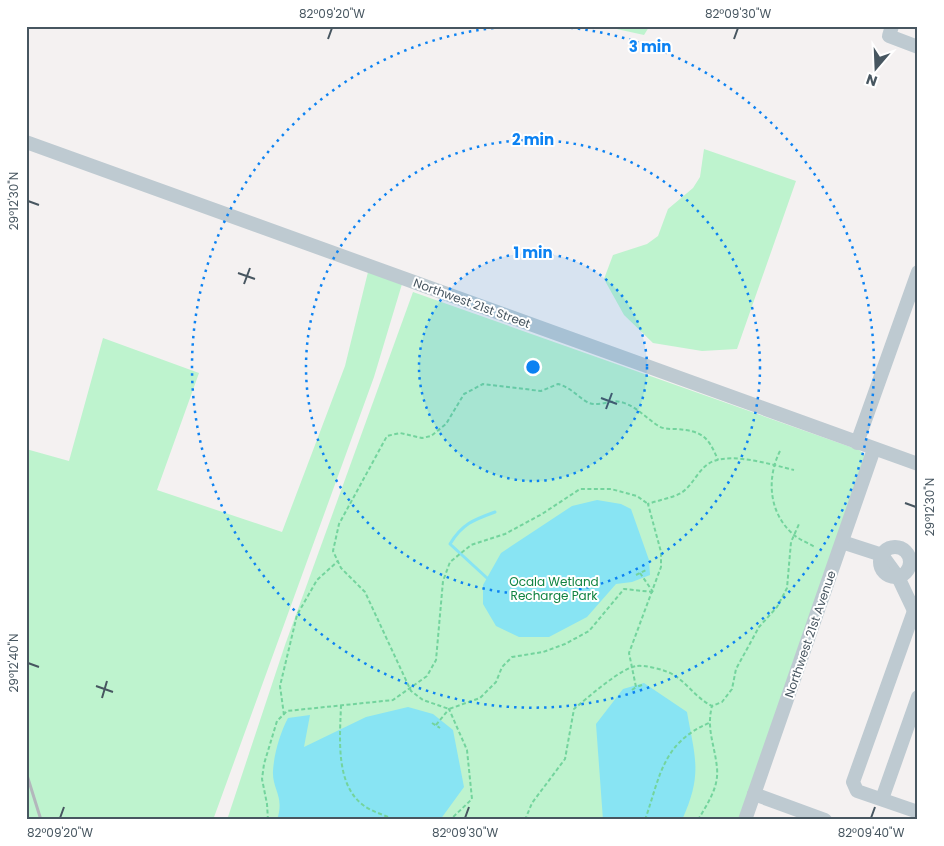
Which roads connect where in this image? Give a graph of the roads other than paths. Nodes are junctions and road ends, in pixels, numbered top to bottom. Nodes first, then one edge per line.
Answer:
1 (892, 26) edge
2 (918, 47) edge
3 (26, 142) edge
4 (918, 272) edge
5 (856, 443) junction
6 (874, 449) junction
7 (918, 464) edge
8 (842, 542) junction
9 (882, 555) junction
10 (898, 577) junction
11 (916, 615) edge
12 (918, 697) edge
13 (754, 794) junction
14 (882, 799) junction
15 (918, 812) edge
16 (745, 820) edge
17 (825, 820) edge

1 - 2 street
3 - 5 street, Northwest 21st Street
4 - 5 street
5 - 6 street, Northwest 21st Street
6 - 7 street, Northwest 21st Street
6 - 8 street, Northwest 21st Avenue
8 - 9 street
8 - 13 street, Northwest 21st Avenue
9 - 10 street
9 - 10 street
10 - 11 street
11 - 14 street
12 - 14 street
13 - 16 street, Northwest 21st Avenue
13 - 17 street
14 - 15 street

